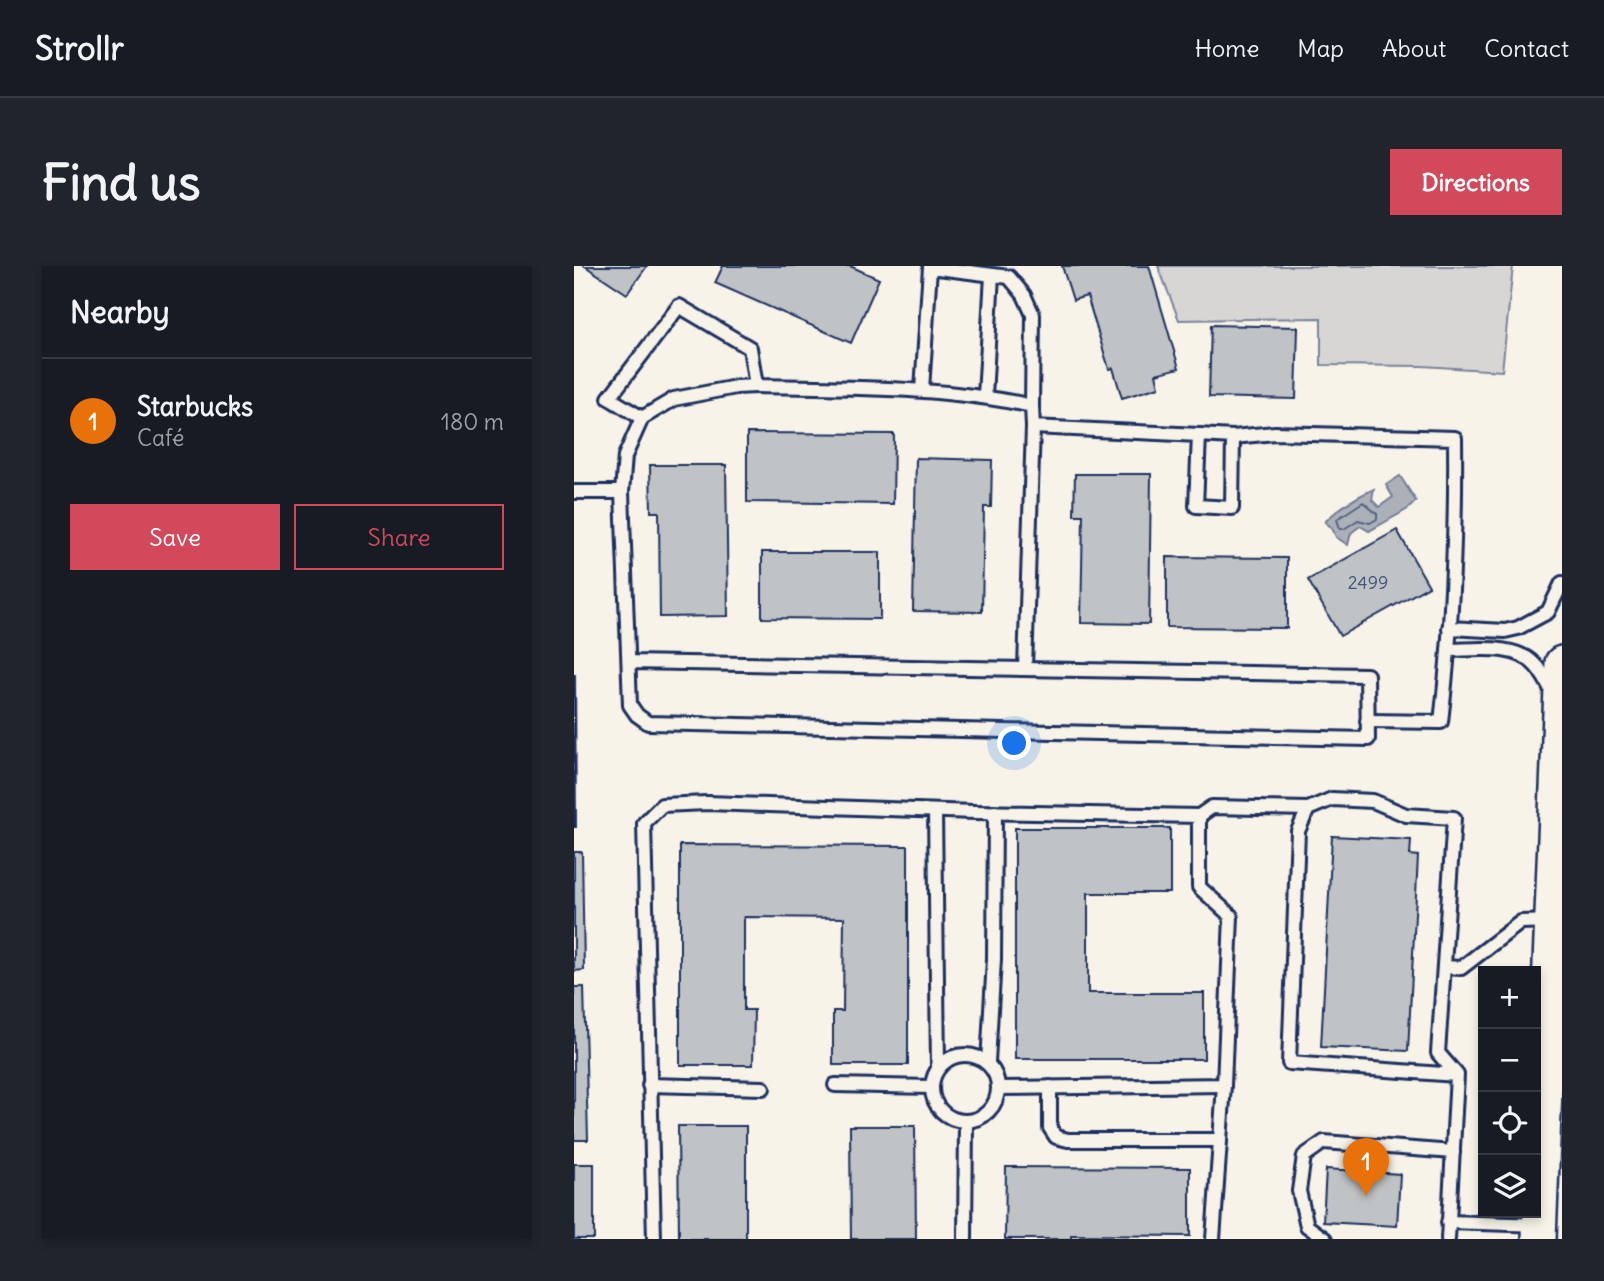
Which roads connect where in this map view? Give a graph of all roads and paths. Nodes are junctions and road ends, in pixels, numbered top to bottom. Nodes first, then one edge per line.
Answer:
1 (929, 267) edge
2 (992, 275) junction
3 (757, 386) junction
4 (922, 390) junction
5 (985, 396) junction
6 (1032, 406) junction
7 (642, 418) junction
8 (1033, 427) junction
9 (1199, 435) junction
10 (1233, 437) junction
11 (574, 492) edge
12 (622, 492) junction
13 (1562, 583) edge
14 (1450, 628) junction
15 (1448, 650) junction
16 (629, 662) junction
17 (1562, 663) edge
18 (1025, 668) junction
19 (1560, 704) junction
20 (1367, 721) junction
21 (1308, 809) junction
22 (935, 811) junction
23 (995, 813) junction
24 (1199, 816) junction
25 (1551, 921) junction
26 (1444, 967) junction
27 (988, 1062) junction
28 (938, 1067) junction
29 (1457, 1075) junction
30 (649, 1085) junction
31 (835, 1085) dead end
32 (1224, 1085) junction
33 (931, 1087) junction
34 (1051, 1087) junction
35 (763, 1088) dead end
36 (999, 1088) junction
37 (966, 1122) junction
38 (1220, 1140) junction
39 (1453, 1152) junction
40 (1448, 1222) junction
41 (1539, 1232) edge
42 (654, 1239) edge
43 (965, 1239) edge
44 (1213, 1239) edge
45 (1325, 1239) edge
46 (1448, 1239) edge

1 - 2 lane
1 - 4 lane
2 - 5 lane
2 - 6 lane
3 - 4 lane
3 - 7 lane
3 - 7 lane
4 - 5 lane
5 - 6 lane
6 - 8 lane
7 - 12 lane
8 - 9 lane
8 - 18 lane
9 - 10 lane
9 - 10 lane
10 - 14 lane
11 - 12 lane
12 - 16 lane
13 - 14 lane
14 - 15 lane
15 - 19 lane
15 - 20 lane
16 - 18 lane
16 - 20 lane
17 - 19 main road
18 - 20 lane
19 - 25 main road
21 - 24 lane
21 - 26 lane
21 - 29 lane
22 - 23 lane
22 - 28 lane
22 - 30 lane
23 - 24 lane
23 - 27 lane
24 - 32 lane
25 - 26 lane
25 - 41 main road
26 - 29 lane
27 - 28 lane
27 - 36 lane
28 - 33 lane
29 - 39 lane
30 - 35 lane
30 - 42 lane
31 - 33 lane
32 - 34 lane
32 - 38 lane
33 - 37 lane
34 - 36 lane
34 - 38 lane
36 - 37 lane
37 - 43 lane
38 - 44 lane
39 - 40 lane
39 - 45 lane
40 - 41 lane
40 - 46 lane

